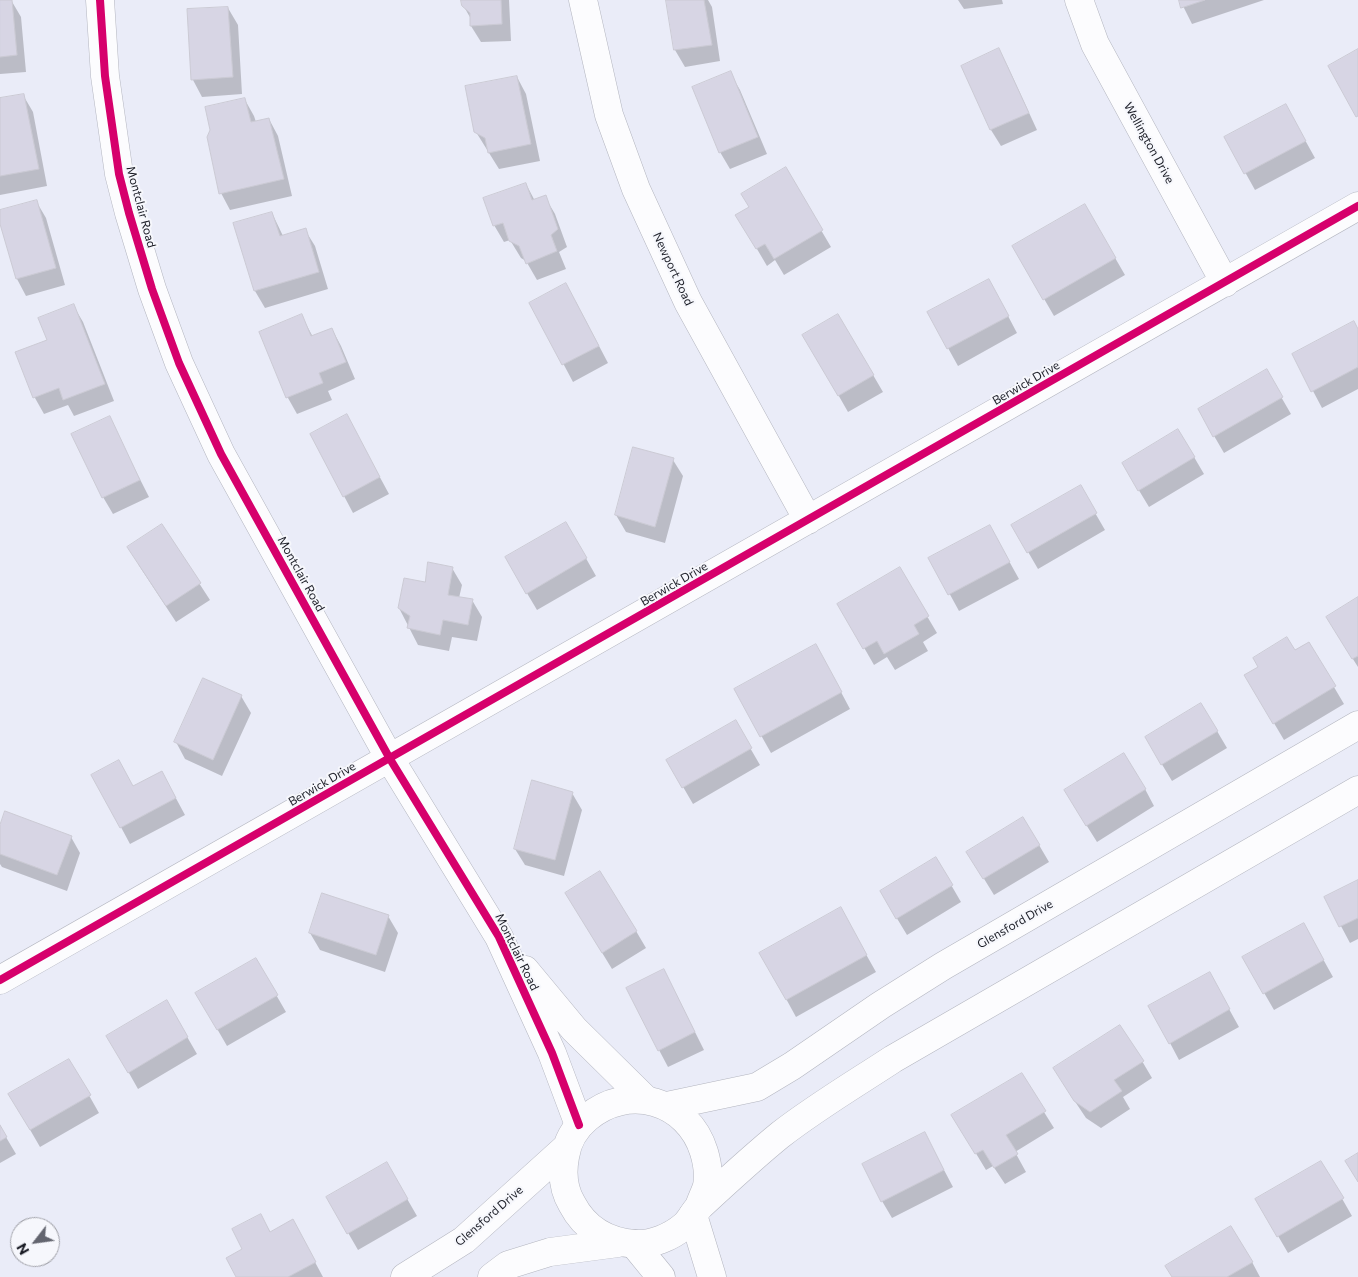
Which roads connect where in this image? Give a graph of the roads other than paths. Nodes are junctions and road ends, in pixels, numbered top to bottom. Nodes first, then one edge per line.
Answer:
1 (100, 0) edge
2 (583, 0) edge
3 (1079, 0) edge
4 (1358, 206) edge
5 (1225, 283) junction
6 (808, 520) junction
7 (1358, 725) edge
8 (390, 759) junction
9 (1358, 790) edge
10 (500, 937) junction
11 (0, 980) edge
12 (656, 1103) junction
13 (573, 1136) junction
14 (696, 1211) junction
15 (626, 1243) junction
16 (405, 1277) edge
17 (492, 1277) edge
18 (661, 1277) edge
19 (712, 1277) edge

1 - 8 street, Montclair Road
2 - 6 street, Newport Road
3 - 5 street, Wellington Drive
4 - 5 street, Berwick Drive
5 - 6 street, Berwick Drive
6 - 8 street, Berwick Drive
7 - 12 street, Glensford Drive
8 - 10 street, Montclair Road
8 - 11 street, Berwick Drive
9 - 14 street
10 - 12 street, Montclair Road
10 - 13 street, Montclair Road
12 - 13 street
12 - 14 street
13 - 15 street
13 - 16 street, Glensford Drive
14 - 15 street
14 - 19 street
15 - 17 street
15 - 18 street

